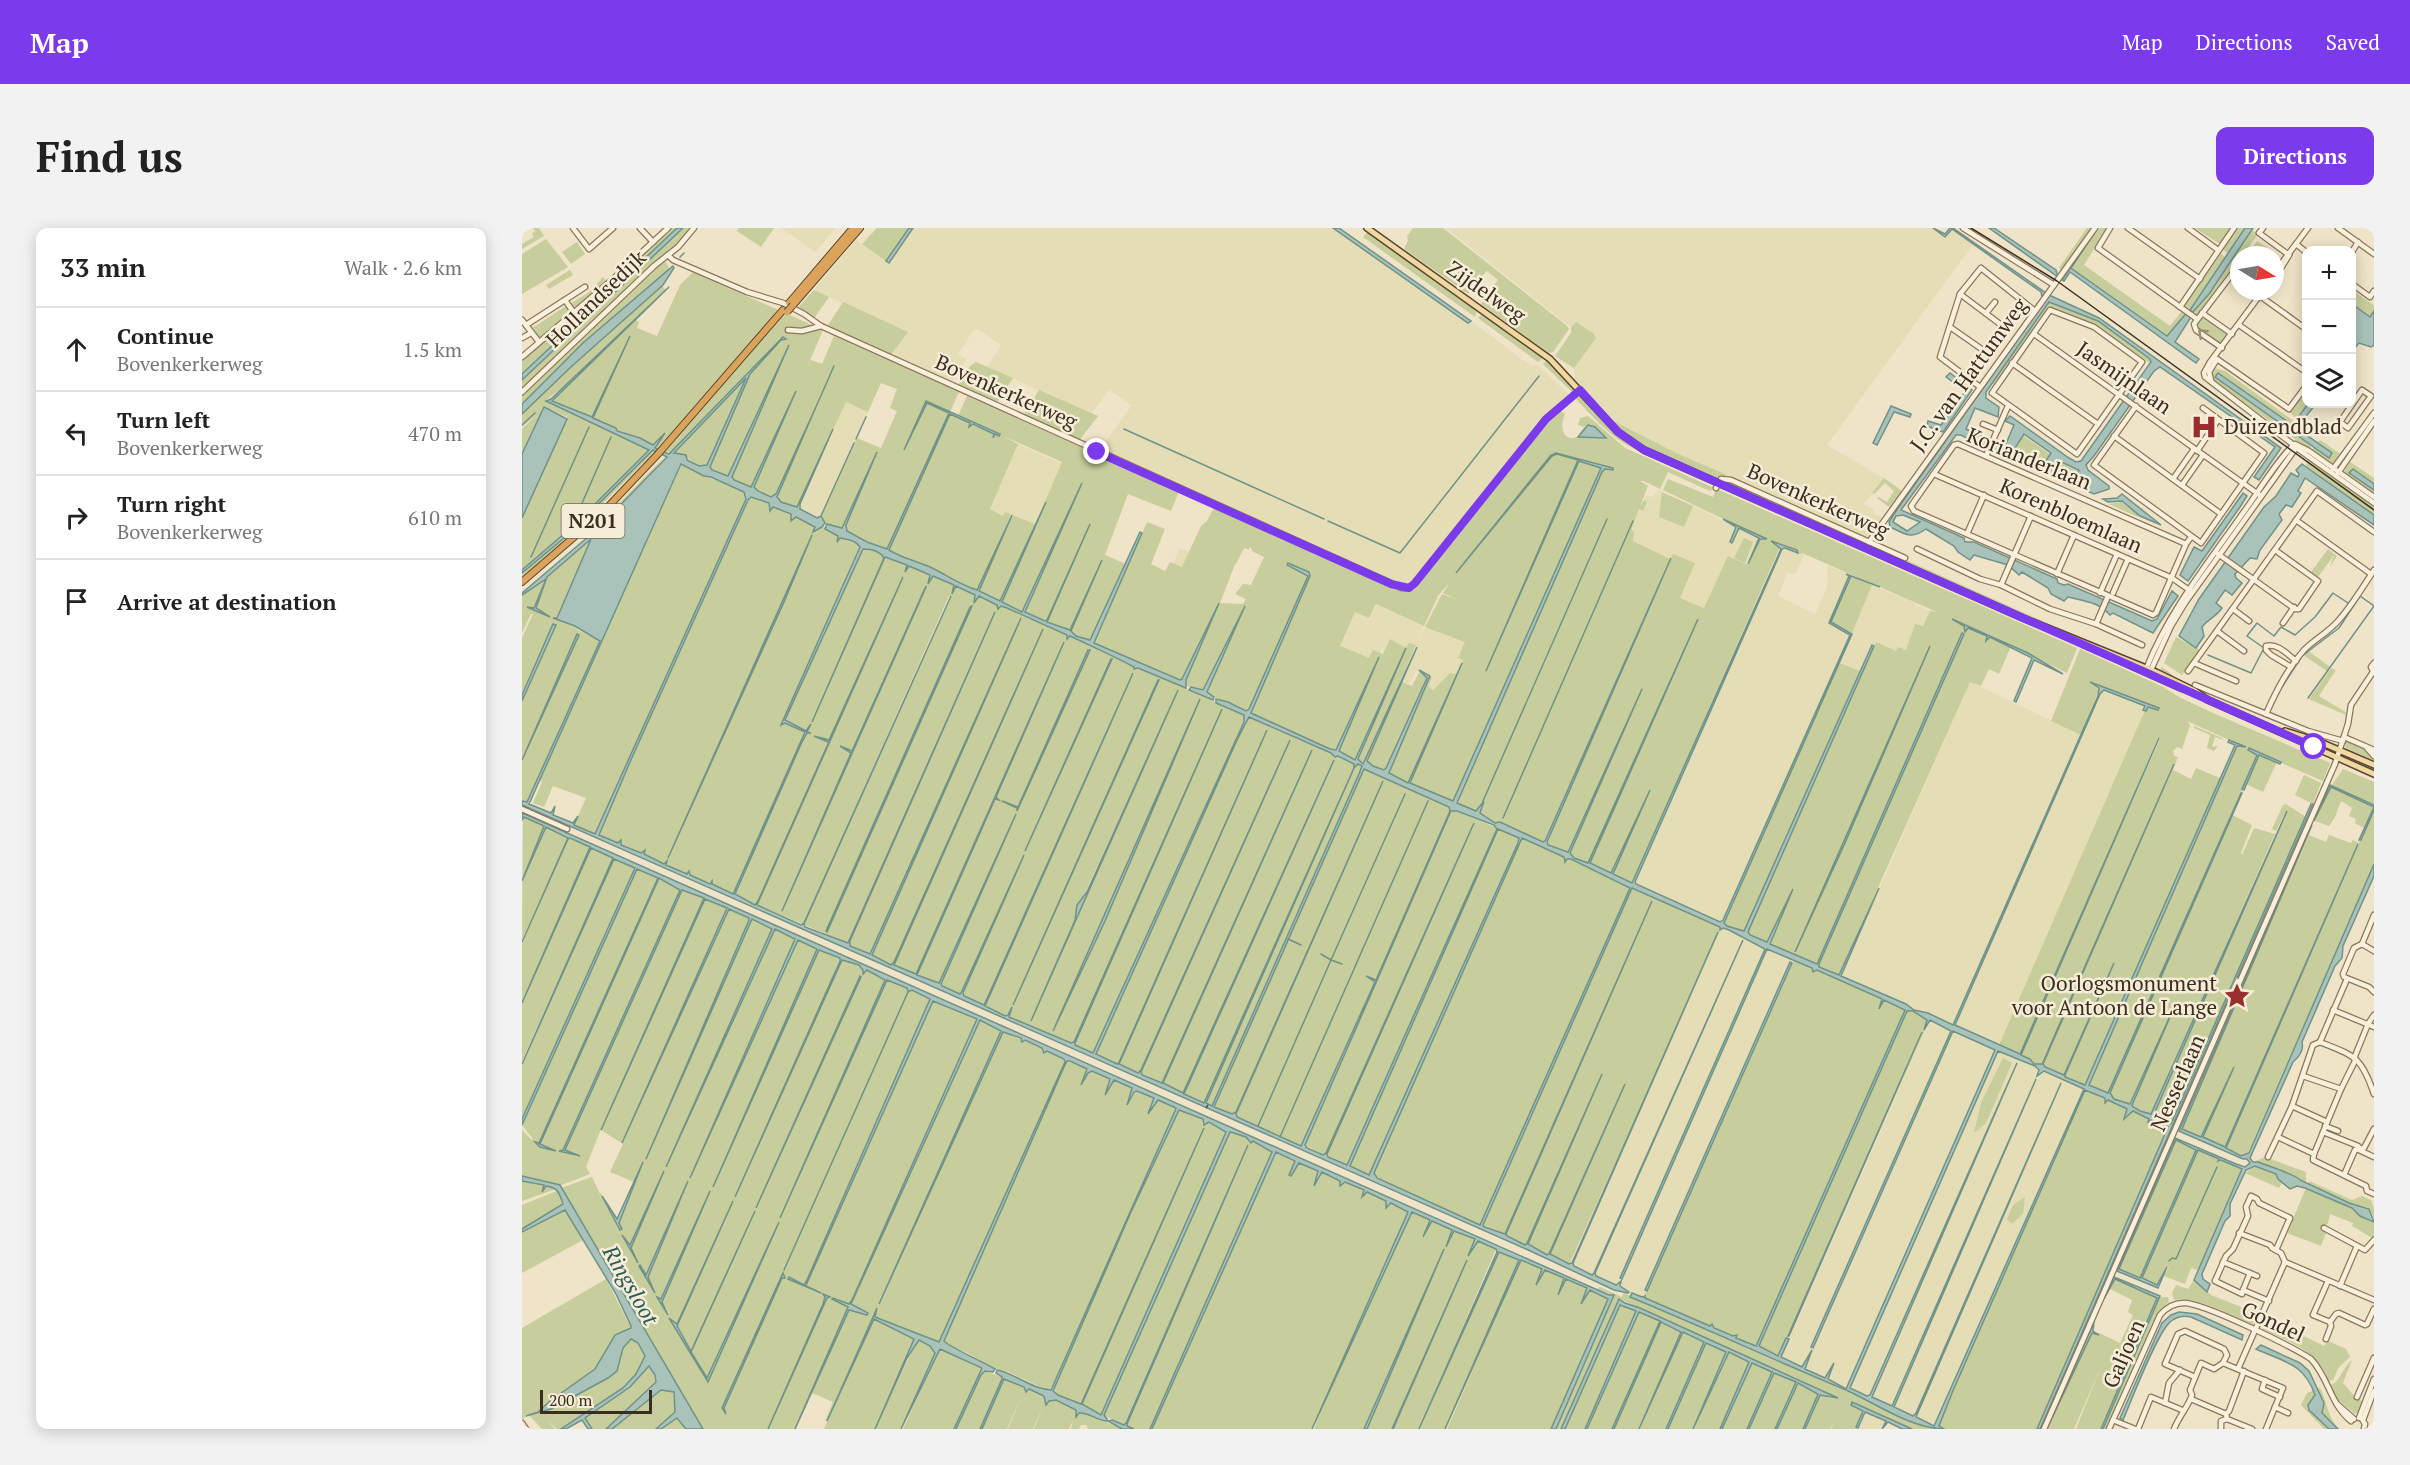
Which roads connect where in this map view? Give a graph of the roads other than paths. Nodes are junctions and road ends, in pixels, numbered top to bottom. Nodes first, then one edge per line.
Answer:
1 (613, 228) edge
2 (640, 228) edge
3 (668, 228) edge
4 (694, 228) edge
5 (853, 228) edge
6 (860, 228) edge
7 (1367, 228) edge
8 (1964, 228) edge
9 (2095, 228) edge
10 (2110, 228) edge
11 (2128, 228) edge
12 (2187, 228) edge
13 (2234, 228) edge
14 (2263, 228) edge
15 (2308, 228) edge
16 (2338, 228) edge
17 (575, 231) edge
18 (653, 242) junction
19 (2358, 242) junction
20 (2296, 244) junction
21 (2356, 246) edge
22 (2302, 248) edge
23 (2218, 250) junction
24 (2374, 254) edge
25 (668, 255) junction
26 (2289, 255) junction
27 (2284, 261) edge
28 (2284, 263) edge
29 (2230, 276) edge
30 (2200, 279) junction
31 (2054, 285) junction
32 (585, 287) dead end
33 (2356, 287) edge
34 (2374, 291) edge
35 (1960, 294) junction
36 (565, 300) junction
37 (2257, 300) edge
38 (2271, 300) edge
39 (1995, 302) dead end
40 (791, 304) junction
41 (2180, 307) junction
42 (2035, 311) junction
43 (574, 313) junction
44 (1986, 313) junction
45 (2202, 313) junction
46 (2197, 319) junction
47 (522, 320) edge
48 (2000, 324) dead end
49 (2239, 325) junction
50 (2302, 325) edge
51 (526, 326) junction
52 (821, 326) junction
53 (1950, 327) junction
54 (789, 330) dead end
55 (531, 333) junction
56 (2034, 334) junction
57 (2232, 334) junction
58 (522, 338) edge
59 (539, 342) junction
60 (2222, 348) junction
61 (1983, 350) dead end
62 (522, 357) edge
63 (2215, 358) junction
64 (2013, 363) junction
65 (2302, 369) edge
66 (1980, 387) junction
67 (1580, 390) junction
68 (522, 392) edge
69 (2302, 393) edge
70 (2121, 396) junction
71 (2134, 405) junction
72 (2008, 406) junction
73 (2203, 408) dead end
74 (2360, 412) junction
75 (2374, 413) edge
76 (2218, 420) junction
77 (2373, 421) edge
78 (1983, 424) dead end
79 (2098, 424) junction
80 (1998, 430) junction
81 (2114, 436) junction
82 (2295, 446) junction
83 (2195, 450) junction
84 (2203, 455) junction
85 (1986, 456) junction
86 (2335, 472) junction
87 (1934, 474) junction
88 (2173, 478) junction
89 (2243, 483) junction
90 (2182, 485) junction
91 (1717, 486) junction
92 (1984, 495) junction
93 (2259, 495) junction
94 (2374, 498) edge
95 (2374, 503) edge
96 (2221, 514) junction
97 (2031, 516) junction
98 (2296, 520) junction
99 (2374, 532) edge
100 (1967, 534) junction
101 (2074, 535) junction
102 (2191, 537) junction
103 (1869, 542) junction
104 (2186, 544) junction
105 (1917, 549) dead end
106 (2275, 550) junction
107 (2117, 554) junction
108 (2218, 554) junction
109 (2013, 557) junction
110 (1905, 558) dead end
111 (2128, 559) junction
112 (2373, 572) edge
113 (2057, 574) junction
114 (2172, 578) junction
115 (2254, 580) junction
116 (522, 582) edge
117 (2001, 585) junction
118 (2190, 591) junction
119 (2100, 593) junction
120 (2109, 597) junction
121 (2294, 608) junction
122 (2233, 609) junction
123 (2249, 621) dead end
124 (2283, 622) dead end
125 (2096, 624) junction
126 (2217, 631) junction
127 (2142, 645) dead end
128 (2244, 651) dead end
129 (2296, 661) junction
130 (2194, 663) junction
131 (2374, 663) edge
132 (2291, 667) junction
133 (2148, 671) junction
134 (2188, 671) dead end
135 (2374, 672) edge
136 (2236, 681) dead end
137 (2195, 685) dead end
138 (2266, 714) junction
139 (2280, 730) junction
140 (2343, 739) junction
141 (2367, 748) junction
142 (2374, 750) edge
143 (2340, 751) junction
144 (2374, 756) edge
145 (2337, 758) junction
146 (2374, 765) edge
147 (2374, 774) edge
148 (522, 809) edge
149 (567, 829) dead end
150 (2374, 915) edge
151 (2372, 930) edge
152 (2362, 945) junction
153 (2374, 951) edge
154 (2347, 979) junction
155 (2374, 992) edge
156 (2333, 1010) junction
157 (2374, 1015) edge
158 (2368, 1024) junction
159 (2374, 1027) edge
160 (2320, 1042) junction
161 (2355, 1056) junction
162 (2304, 1076) junction
163 (2373, 1087) edge
164 (2341, 1089) junction
165 (2374, 1094) edge
166 (2292, 1106) junction
167 (2325, 1127) junction
168 (2374, 1129) edge
169 (2338, 1131) dead end
170 (2278, 1137) junction
171 (2359, 1149) junction
172 (2314, 1154) junction
173 (2268, 1157) dead end
174 (2374, 1157) edge
175 (2344, 1174) junction
176 (2374, 1194) edge
177 (2324, 1228) dead end
178 (2239, 1233) junction
179 (2374, 1240) edge
180 (2357, 1246) junction
181 (2276, 1250) junction
182 (2223, 1262) junction
183 (2285, 1262) junction
184 (2250, 1273) junction
185 (2257, 1276) dead end
186 (2328, 1281) junction
187 (2340, 1286) junction
188 (2243, 1290) junction
189 (2170, 1298) dead end
190 (2374, 1300) edge
191 (2269, 1301) junction
192 (2173, 1305) junction
193 (2374, 1309) edge
194 (2330, 1322) junction
195 (2255, 1332) junction
196 (2326, 1339) dead end
197 (2374, 1358) edge
198 (2223, 1363) junction
199 (2180, 1370) junction
200 (2241, 1370) junction
201 (2195, 1377) junction
202 (2374, 1379) edge
203 (2265, 1380) junction
204 (2374, 1390) edge
205 (2280, 1397) junction
206 (2357, 1397) dead end
207 (2191, 1399) junction
208 (2165, 1403) junction
209 (2275, 1407) junction
210 (2182, 1410) junction
211 (2288, 1413) dead end
212 (2226, 1416) junction
213 (2115, 1420) junction
214 (2356, 1421) edge
215 (522, 1423) edge
216 (2134, 1428) edge
217 (526, 1429) edge
218 (2044, 1429) edge
219 (2109, 1429) edge
220 (2174, 1429) edge
221 (2221, 1429) edge
222 (2252, 1429) edge
223 (2266, 1429) edge
224 (2365, 1429) edge

1 - 17 street
2 - 18 street
3 - 18 street
4 - 25 street, Hollandsedijk
5 - 40 highway, N201
6 - 40 highway, N201
7 - 67 main road, Zijdelweg
8 - 31 street
9 - 31 street, J.C. van Hattumweg
10 - 41 street
11 - 30 street
12 - 23 street
13 - 23 street
14 - 26 street
15 - 20 street
16 - 19 street
18 - 43 street
19 - 21 street
19 - 24 street
20 - 22 street
20 - 26 street
23 - 30 street
25 - 52 street, Bovenkerkerweg
25 - 68 street, Hollandsedijk
26 - 27 street
26 - 28 street
29 - 45 street
30 - 41 street
31 - 42 street, J.C. van Hattumweg
32 - 36 street
33 - 34 street
35 - 42 street
35 - 44 street
35 - 53 street
36 - 43 street
36 - 51 street
37 - 49 street
38 - 50 street
39 - 44 street
40 - 116 highway, N201, bridge
41 - 46 street
42 - 66 street, J.C. van Hattumweg
43 - 59 street
44 - 48 street
45 - 46 street
45 - 57 street
60 -> 46 street
47 - 51 street
49 - 57 street
49 - 65 street
51 - 55 street
52 - 54 street
52 - 67 street, Bovenkerkerweg
53 - 61 street
53 - 66 street
55 - 58 street
55 - 59 street
56 - 64 street
56 - 70 street, Jasmijnlaan
56 - 70 street
57 - 60 street
59 - 62 street
60 - 63 street
63 - 69 street
63 - 82 street
64 - 72 street
64 - 79 street
66 - 103 street, J.C. van Hattumweg
67 - 91 main road, Bovenkerkerweg
70 - 71 street, Jasmijnlaan
70 - 79 street
71 - 81 street
71 - 83 street, Jasmijnlaan
72 - 79 street
72 - 80 street
73 - 76 street
74 - 74 street
74 - 77 street
75 - 77 street
76 - 83 street
76 - 89 street
77 - 86 street
78 - 80 street
80 - 85 street
81 - 88 street
81 - 102 street
82 - 86 street
82 - 93 street
83 - 84 street, Jasmijnlaan
83 - 88 street
84 - 89 street, Jasmijnlaan
84 - 90 street
85 - 87 street, Korianderlaan
85 - 104 street, Korianderlaan
86 - 94 street
86 - 95 street
87 - 92 street, Korenbloemlaan
87 - 100 street, Korianderlaan
88 - 90 street
89 - 93 street, Jasmijnlaan
89 - 96 street
90 - 96 street
91 - 103 street, Bovenkerkerweg
91 - 133 main road, Bovenkerkerweg
92 - 97 street, Korenbloemlaan
92 - 100 street
93 - 108 street
96 - 102 street
97 - 101 street, Korenbloemlaan
97 - 109 street
98 - 99 street
98 - 106 street
98 - 112 street
100 - 109 street, Korianderlaan
101 - 107 street, Korenbloemlaan
101 - 113 street
102 - 104 street, Korianderlaan
103 - 110 street, Bovenkerkerweg
104 - 114 street, Korianderlaan
105 - 117 street
106 - 115 street
106 - 121 street
107 - 111 street, Korenbloemlaan
107 - 119 street
108 - 115 street
108 - 118 street
109 - 113 street, Korianderlaan
109 - 117 street
111 - 114 street, Korenbloemlaan
111 - 120 street
112 - 129 street
113 - 119 street, Korianderlaan
114 - 118 street, Korenbloemlaan
114 - 120 street, Korianderlaan
115 - 121 street
115 - 122 street
117 - 125 street
118 - 133 street
119 - 120 street, Korianderlaan
120 - 125 street
121 - 124 street
122 - 123 street
122 - 126 street
125 - 127 street
126 - 128 street
126 - 130 street
129 - 132 street
129 - 132 street
130 - 134 street
130 - 136 street
131 - 135 street
132 - 138 street
133 - 139 main road, Bovenkerkerweg
135 - 140 street
137 - 138 street
138 - 140 street
139 - 143 main road, Bovenkerkerweg
139 - 145 main road, Bovenkerkerweg
140 - 141 street
140 - 143 street
141 - 142 street
141 - 144 street
143 - 145 street, Nesserlaan
143 - 146 main road, Bovenkerkerweg
145 - 147 main road, Bovenkerkerweg
145 - 218 street, Nesserlaan
148 - 149 street
150 - 151 street
151 - 152 street
152 - 153 street
152 - 154 street
154 - 155 street
154 - 156 street
156 - 158 street
156 - 160 street
157 - 158 street
158 - 159 street
158 - 161 street
160 - 161 street
160 - 162 street
161 - 163 street
161 - 164 street
162 - 164 street
162 - 166 street
163 - 165 street
164 - 167 street
166 - 167 street
166 - 170 street
167 - 169 street
167 - 171 street
167 - 172 street
168 - 171 street
170 - 172 street
170 - 173 street
171 - 174 street
171 - 175 street
172 - 175 street
175 - 176 street
177 - 180 street
178 - 181 street
178 - 181 street
178 - 182 street
179 - 180 street
180 - 187 street
181 - 183 street
182 - 184 street
182 - 188 street
183 - 186 street
183 - 191 street
184 - 185 street
184 - 188 street
186 - 187 street
186 - 194 street
187 - 190 street
188 - 191 street
189 - 192 street, Galjoen
191 - 195 street
192 - 195 street, Gondel
192 - 213 street, Galjoen
193 - 194 street
194 - 196 street
195 - 200 street
195 - 214 street, Gondel
197 - 206 street
198 - 199 street
198 - 200 street
198 - 201 street
199 - 201 street
199 - 208 street
200 - 203 street
200 - 212 street
201 - 207 street
202 - 214 street
203 - 205 street
203 - 205 street
204 - 214 street
205 - 209 street
207 - 210 street
207 - 212 street
208 - 210 street
208 - 216 street
209 - 211 street
209 - 223 street
210 - 220 street
212 - 221 street
212 - 222 street
213 - 216 street
213 - 219 street, Galjoen
214 - 224 street
215 - 217 street

